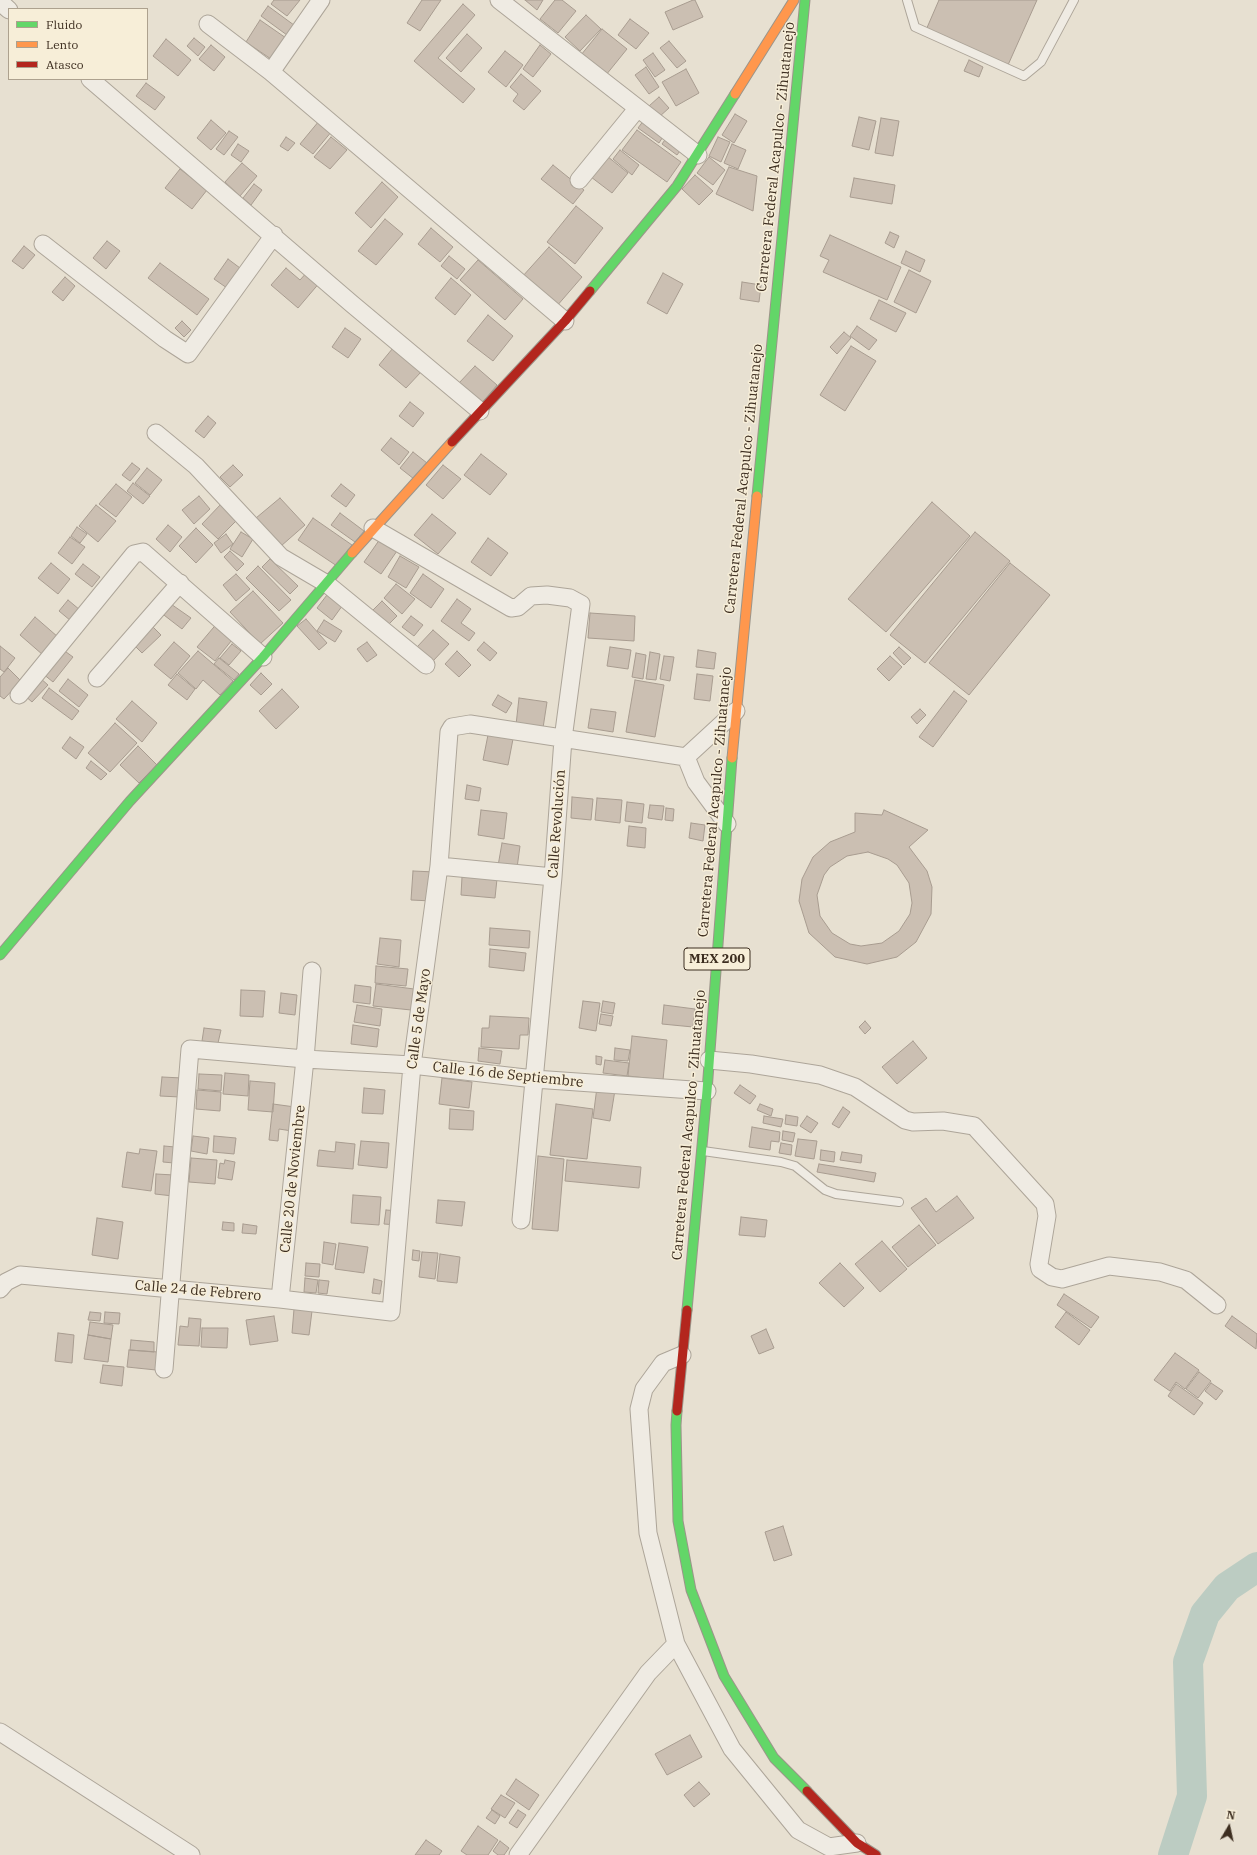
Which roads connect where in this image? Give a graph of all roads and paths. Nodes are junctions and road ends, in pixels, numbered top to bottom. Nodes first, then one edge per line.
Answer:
1 (321, 0) edge
2 (499, 0) edge
3 (794, 0) edge
4 (805, 0) edge
5 (907, 0) edge
6 (1074, 0) edge
7 (0, 2) edge
8 (8, 9) edge
9 (208, 24) dead end
10 (271, 72) junction
11 (91, 80) edge
12 (637, 109) junction
13 (698, 155) junction
14 (579, 180) dead end
15 (274, 235) junction
16 (44, 244) dead end
17 (565, 321) junction
18 (480, 411) junction
19 (156, 432) dead end
20 (373, 528) junction
21 (180, 583) junction
22 (327, 584) junction
23 (263, 657) junction
24 (426, 665) dead end
25 (97, 678) dead end
26 (19, 695) dead end
27 (736, 712) junction
28 (563, 739) junction
29 (686, 757) junction
30 (728, 824) junction
31 (439, 866) junction
32 (553, 877) junction
33 (0, 955) edge
34 (312, 970) dead end
35 (305, 1060) junction
36 (709, 1060) junction
37 (412, 1065) junction
38 (534, 1080) junction
39 (707, 1091) junction
40 (702, 1151) junction
41 (899, 1202) dead end
42 (521, 1220) dead end
43 (3, 1286) edge
44 (170, 1288) junction
45 (280, 1299) junction
46 (1217, 1305) dead end
47 (392, 1312) joint
48 (682, 1355) junction
49 (164, 1369) dead end
50 (676, 1644) junction
51 (0, 1732) edge
52 (857, 1843) junction
53 (831, 1851) edge
54 (191, 1855) edge
55 (518, 1855) edge
56 (876, 1855) edge

1 - 10 street
2 - 12 street
3 - 13 main road
4 - 27 main road, Carretera Federal Acapulco - Zihuatanejo / MEX 200
5 - 6 lane
7 - 8 street
9 - 10 street
10 - 17 street
11 - 15 street
12 - 13 street
12 - 14 street
13 - 17 main road
15 - 16 street
15 - 18 street
17 - 18 main road
18 - 20 main road
19 - 22 street
20 - 22 main road
20 - 28 street, Calle Revolución
21 - 23 street
21 - 25 street
21 - 26 street
22 - 23 main road
22 - 24 street
23 - 33 main road
27 - 29 street
27 - 30 main road, Carretera Federal Acapulco - Zihuatanejo / MEX 200
28 - 29 street
28 - 31 street, Calle 5 de Mayo
28 - 32 street, Calle Revolución
29 - 30 street
30 - 36 main road, Carretera Federal Acapulco - Zihuatanejo / MEX 200
31 - 32 street
31 - 37 street, Calle 5 de Mayo
32 - 38 street, Calle Revolución
34 - 35 street, Calle 20 de Noviembre
35 - 37 street, Calle 16 de Septiembre
35 - 44 street, Calle 16 de Septiembre
35 - 45 street, Calle 20 de Noviembre
36 - 39 main road, Carretera Federal Acapulco - Zihuatanejo / MEX 200
36 - 46 street
37 - 38 street, Calle 16 de Septiembre
37 - 47 street, Calle 5 de Mayo
38 - 39 street, Calle 16 de Septiembre
38 - 42 street, Calle Revolución
39 - 40 main road, Carretera Federal Acapulco - Zihuatanejo / MEX 200
40 - 41 lane
40 - 48 main road, Carretera Federal Acapulco - Zihuatanejo / MEX 200
43 - 44 street, Calle 24 de Febrero
44 - 45 street, Calle 24 de Febrero
44 - 49 street
45 - 47 street, Calle 24 de Febrero
48 - 50 street
48 - 52 main road, Carretera Federal Acapulco - Zihuatanejo / MEX 200
50 - 53 street
50 - 55 street
51 - 54 street
52 - 53 street
52 - 56 main road, Carretera Federal Acapulco - Zihuatanejo / MEX 200

